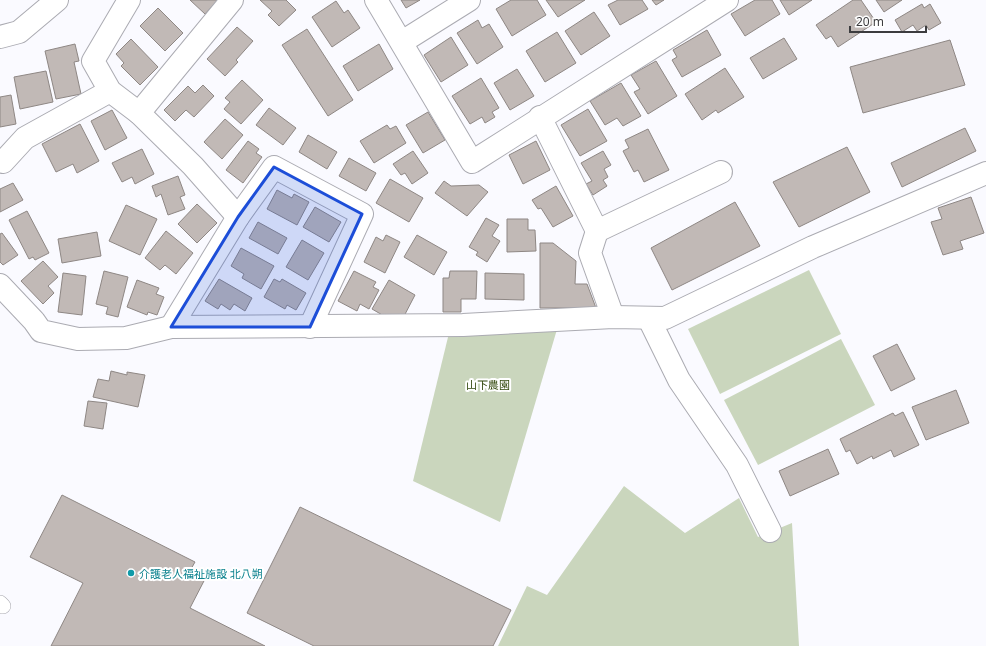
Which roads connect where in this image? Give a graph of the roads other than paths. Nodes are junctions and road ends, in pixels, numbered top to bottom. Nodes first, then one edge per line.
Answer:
1 (57, 0) edge
2 (129, 0) edge
3 (232, 0) edge
4 (376, 0) edge
5 (469, 0) edge
6 (726, 0) edge
7 (0, 37) edge
8 (402, 42) junction
9 (110, 91) junction
10 (139, 112) junction
11 (540, 117) junction
12 (3, 162) dead end
13 (721, 172) dead end
14 (986, 173) edge
15 (238, 217) junction
16 (597, 231) junction
17 (0, 285) edge
18 (613, 317) junction
19 (648, 319) junction
20 (172, 327) junction
21 (310, 327) junction
22 (770, 531) dead end

1 - 7 street
2 - 9 street
3 - 10 street
4 - 8 street
5 - 8 street
6 - 11 street
8 - 11 street
9 - 10 street
9 - 12 street
10 - 15 street
11 - 16 street
13 - 16 street
14 - 19 street
15 - 20 street
15 - 21 street
16 - 18 street
17 - 20 street
18 - 19 street
18 - 21 street
19 - 22 street
20 - 21 street

